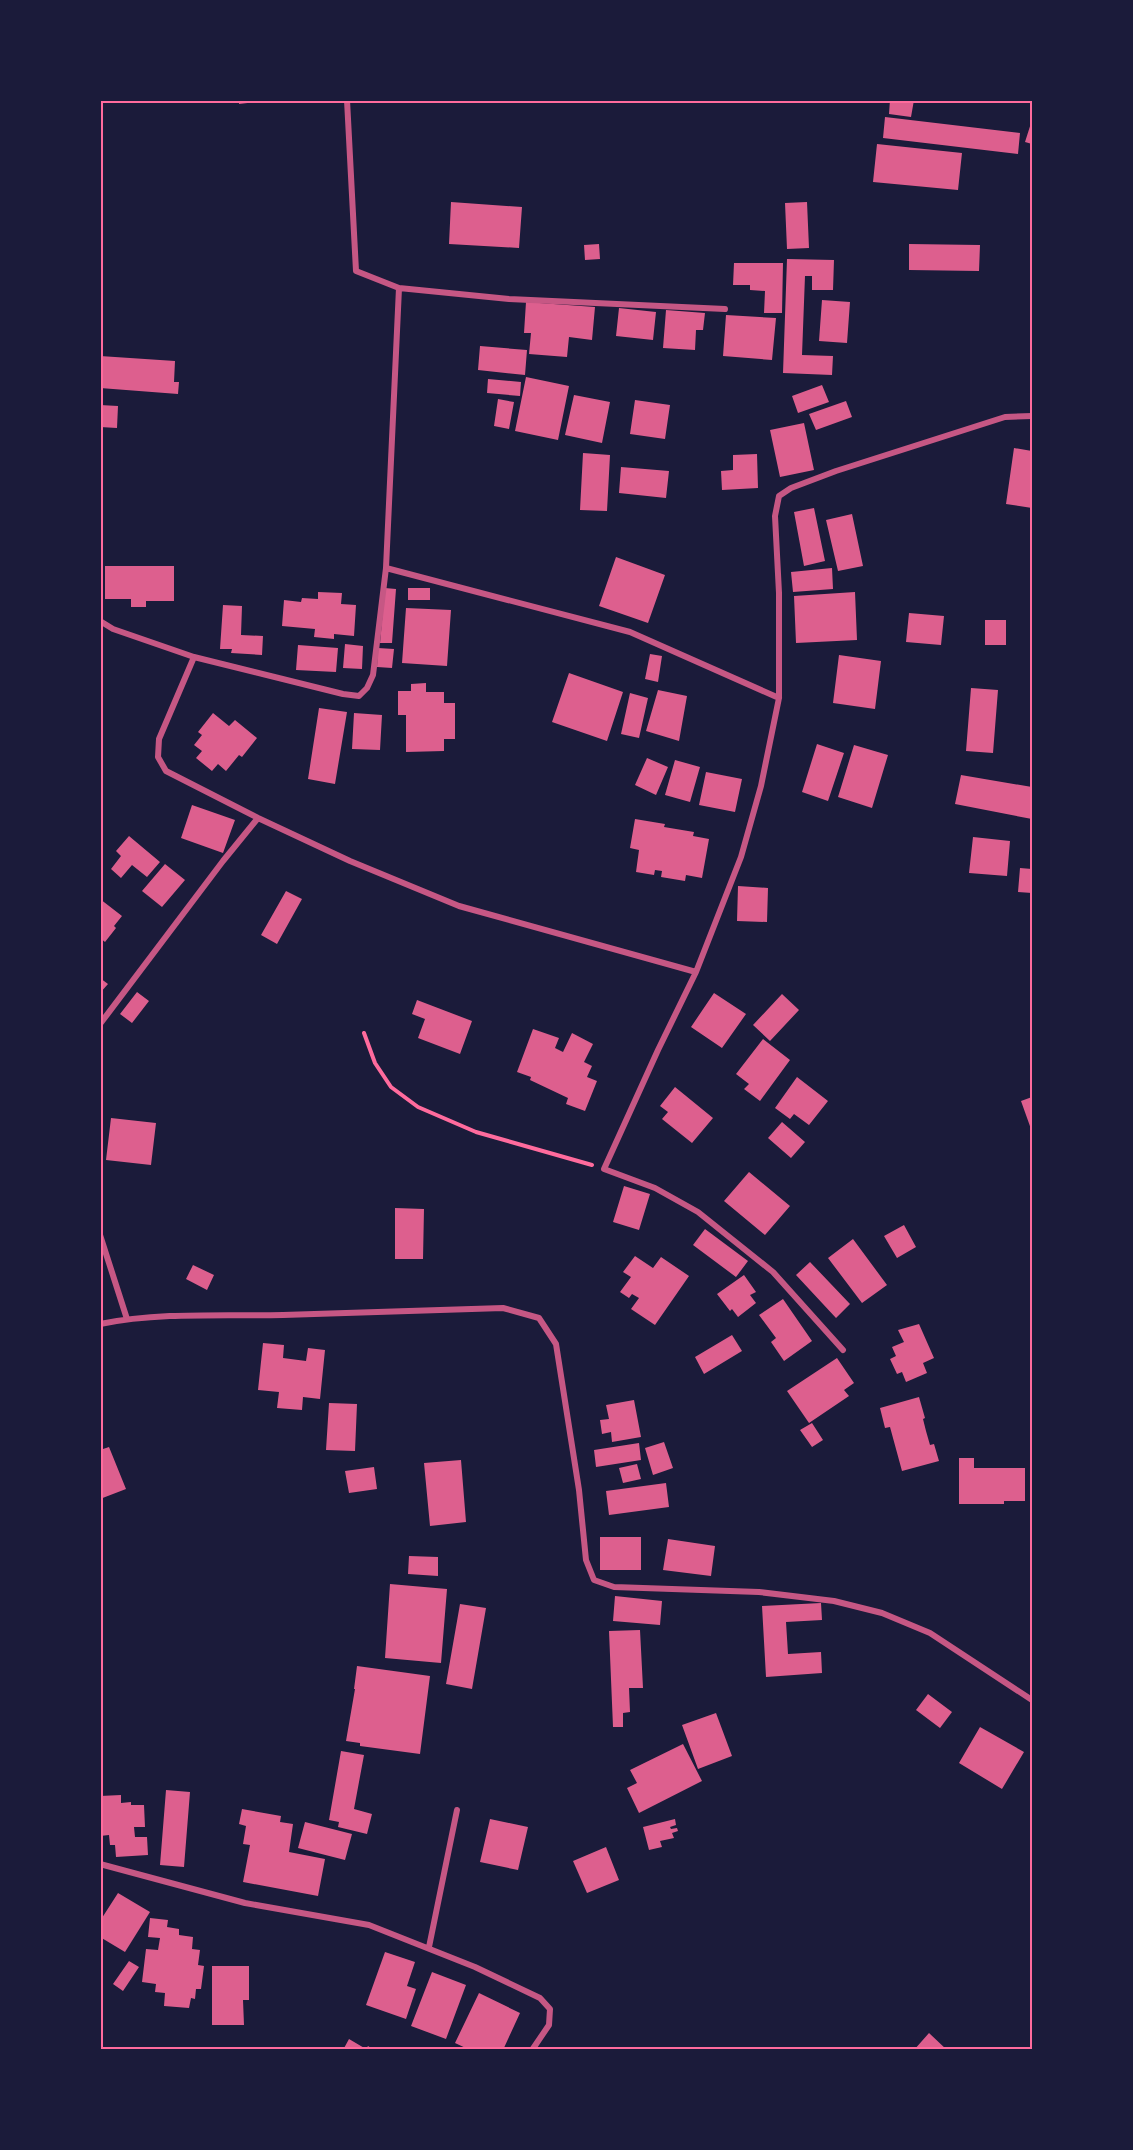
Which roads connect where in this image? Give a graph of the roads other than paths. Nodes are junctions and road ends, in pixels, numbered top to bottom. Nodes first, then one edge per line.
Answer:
1 (347, 100) edge
2 (399, 288) junction
3 (725, 309) dead end
4 (1032, 416) edge
5 (386, 568) junction
6 (100, 621) edge
7 (194, 657) junction
8 (779, 698) junction
9 (258, 818) junction
10 (696, 972) junction
11 (100, 1024) edge
12 (100, 1235) edge
13 (127, 1319) junction
14 (100, 1324) edge
15 (843, 1350) dead end
16 (1032, 1700) edge
17 (457, 1810) dead end
18 (100, 1864) edge
19 (429, 1947) junction
20 (532, 2049) edge

1 - 2 street
2 - 3 street
2 - 5 street
4 - 8 street
5 - 7 street
5 - 8 street
6 - 7 street
7 - 9 street
8 - 10 street
9 - 10 street
9 - 11 street
10 - 15 street
12 - 13 street
13 - 14 street
13 - 16 street
17 - 19 street
18 - 19 street
19 - 20 street

